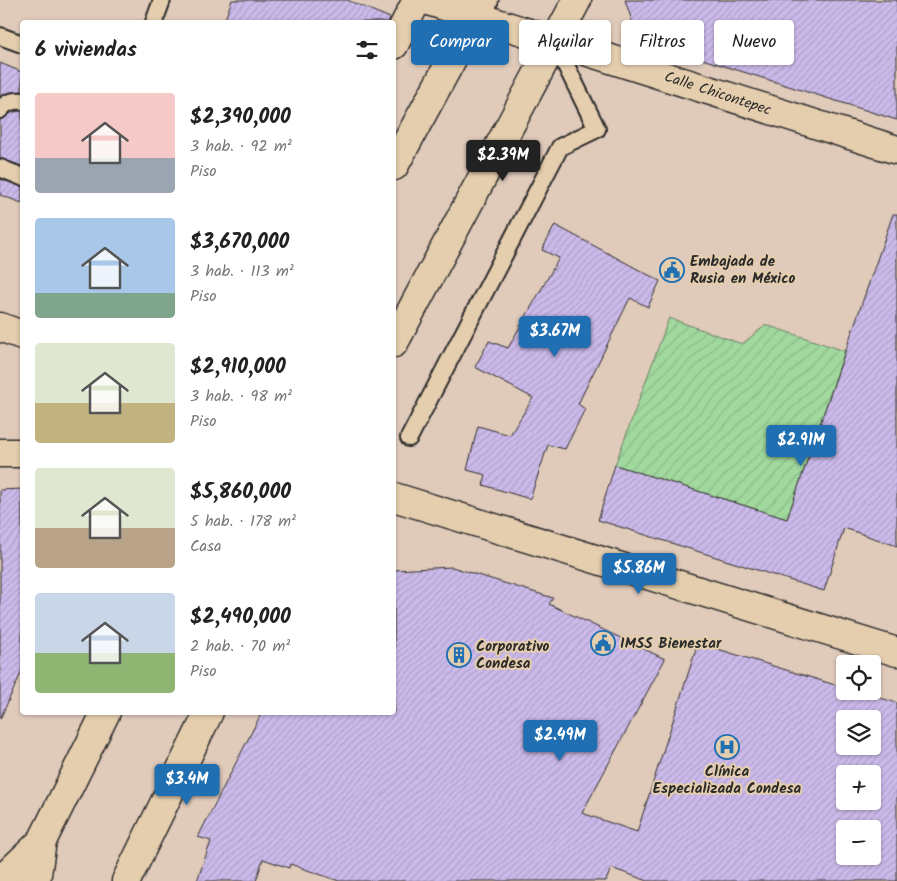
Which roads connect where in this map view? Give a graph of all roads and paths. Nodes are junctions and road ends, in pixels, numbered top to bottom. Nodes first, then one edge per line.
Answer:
1 (162, 0) edge
2 (417, 0) edge
3 (425, 0) edge
4 (577, 0) edge
5 (479, 8) edge
6 (155, 20) edge
7 (566, 20) edge
8 (519, 26) edge
9 (0, 36) edge
10 (396, 41) edge
11 (20, 43) edge
12 (611, 59) edge
13 (541, 65) edge
14 (566, 65) edge
15 (20, 101) edge
16 (0, 110) edge
17 (897, 150) edge
18 (396, 162) edge
19 (0, 168) edge
20 (20, 175) edge
21 (0, 327) edge
22 (20, 334) edge
23 (396, 339) edge
24 (409, 438) dead end
25 (20, 452) edge
26 (0, 453) edge
27 (396, 498) edge
28 (897, 652) edge
29 (105, 715) edge
30 (208, 715) edge
31 (42, 841) junction
32 (0, 881) edge
33 (36, 881) edge
34 (126, 881) edge

1 - 6 lane
2 - 10 street
3 - 5 street, Calle Chicontepec
4 - 7 street
5 - 8 street, Calle Chicontepec
5 - 18 street
9 - 11 lane
12 - 17 street, Calle Chicontepec
13 - 23 street
14 - 24 lane
15 - 16 lane
19 - 20 lane
21 - 22 street
25 - 26 street
27 - 28 street
29 - 31 street
30 - 34 street
31 - 32 street
31 - 33 street

